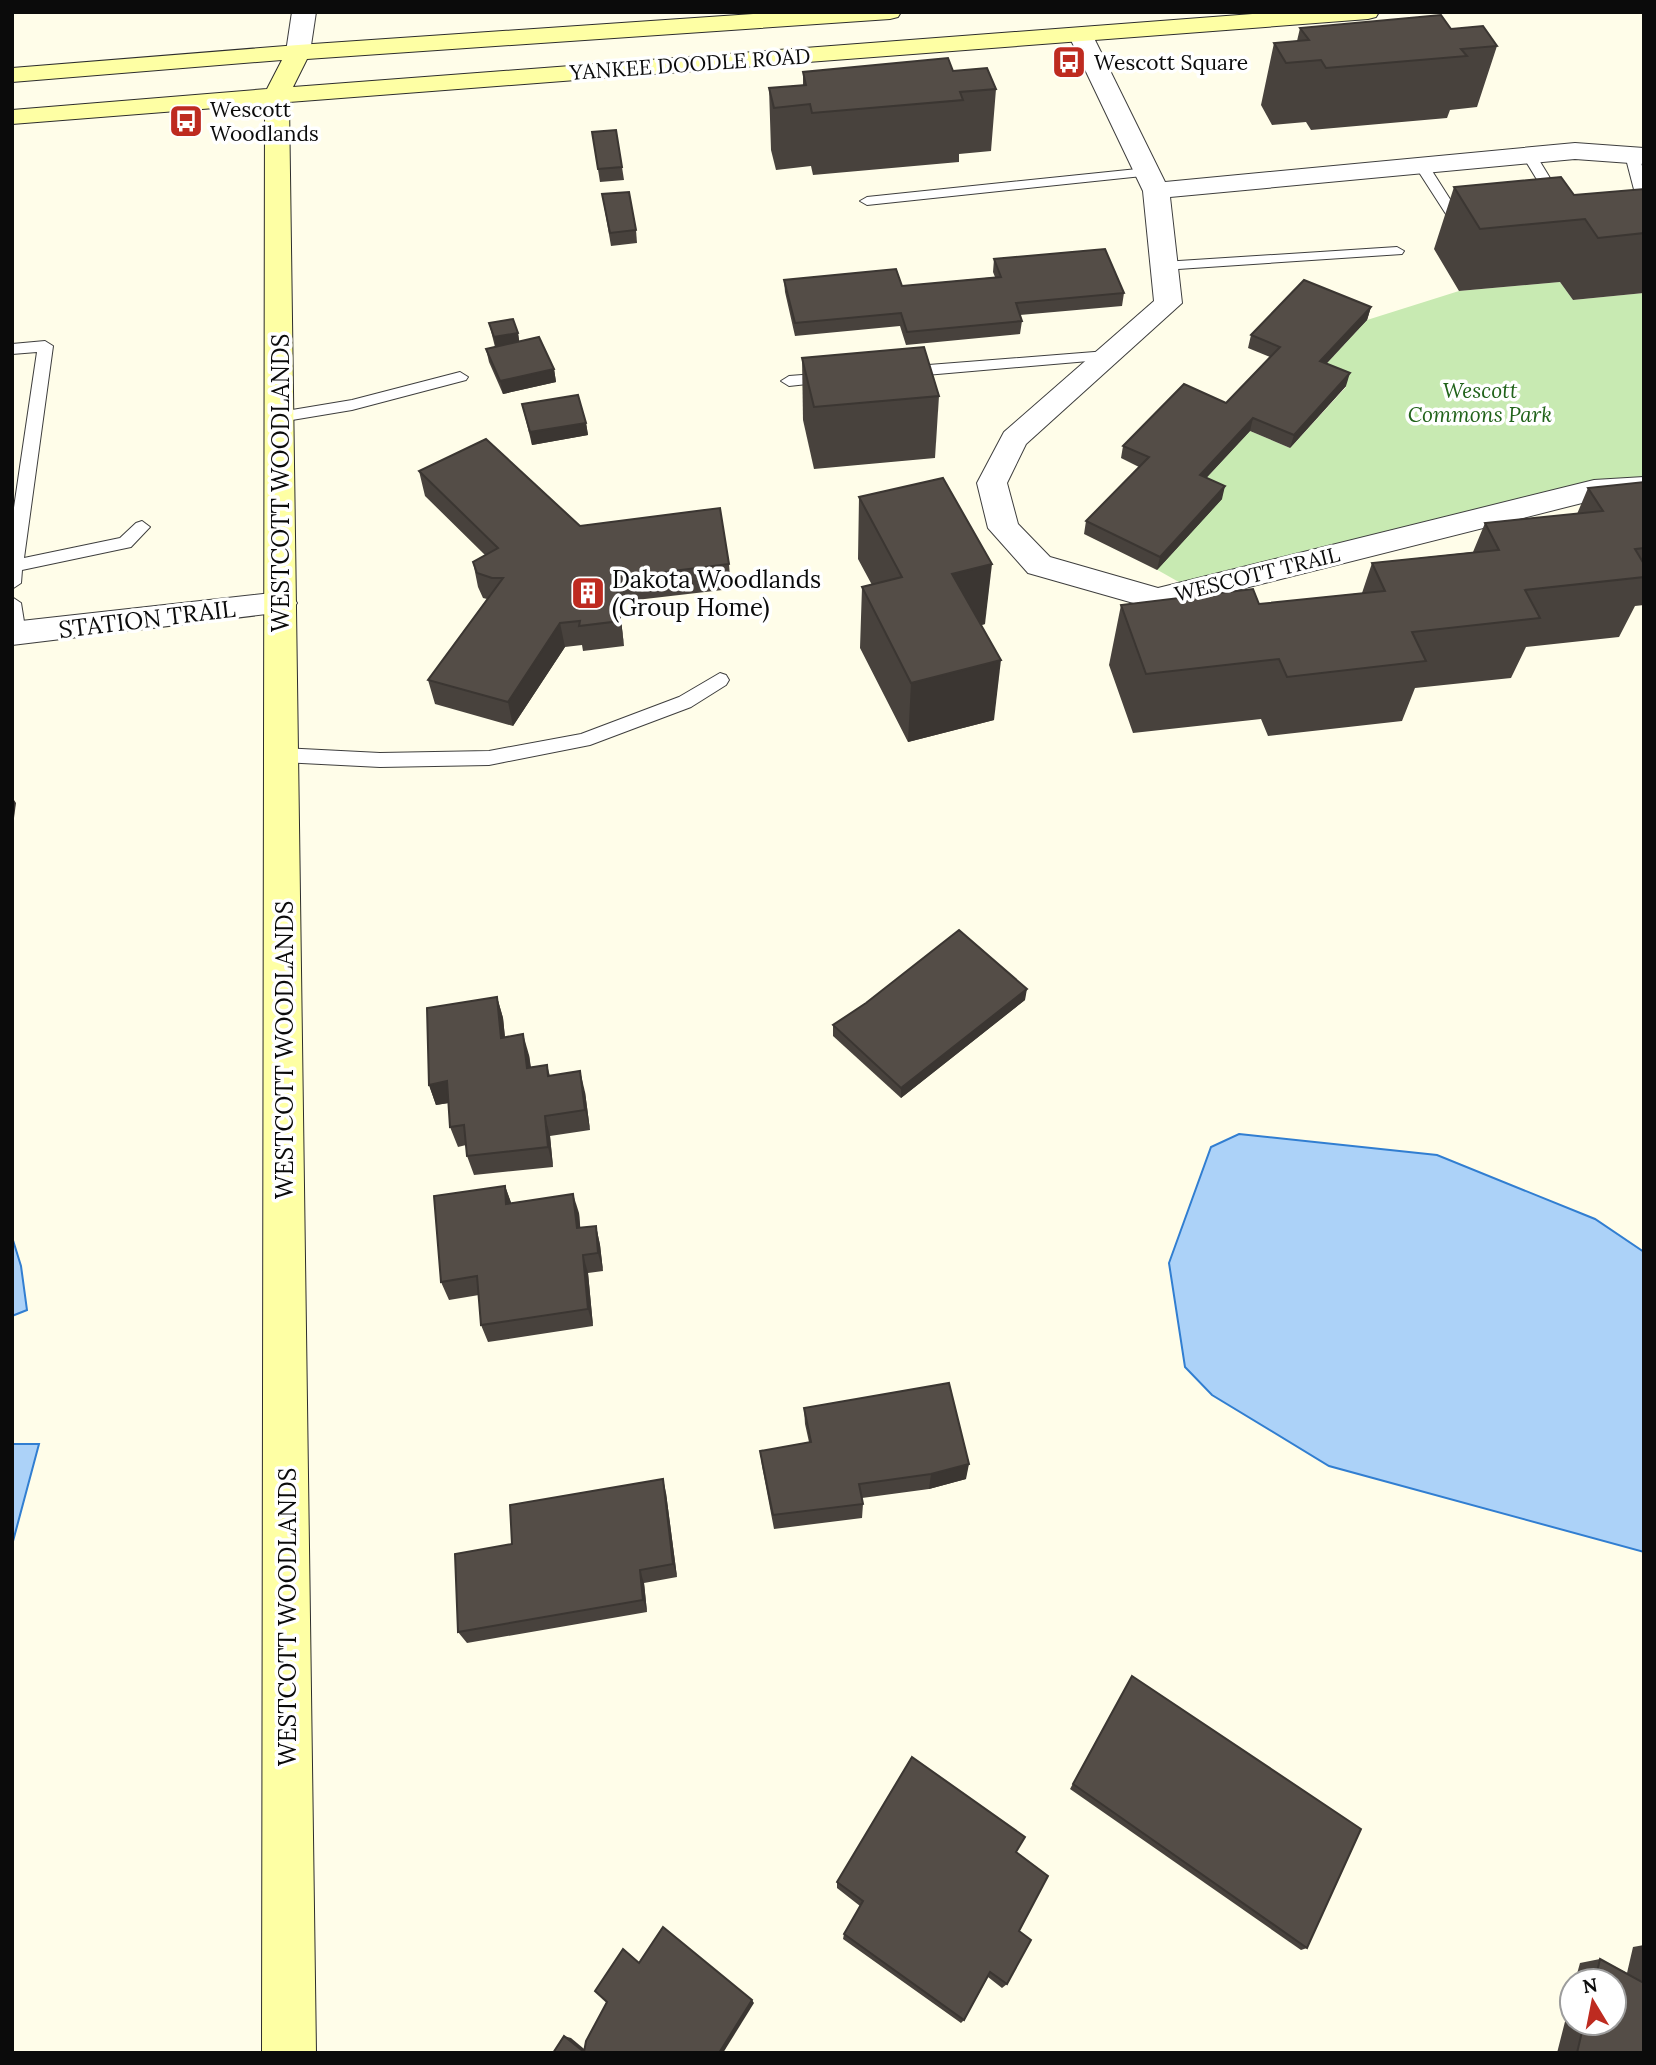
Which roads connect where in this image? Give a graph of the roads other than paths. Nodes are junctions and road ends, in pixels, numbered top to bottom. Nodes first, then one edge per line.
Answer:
1 (304, 12) edge
2 (890, 12) edge
3 (1368, 12) edge
4 (1080, 36) junction
5 (298, 52) junction
6 (12, 75) edge
7 (277, 94) junction
8 (12, 117) edge
9 (1529, 155) junction
10 (1638, 156) edge
11 (1422, 166) junction
12 (1152, 182) junction
13 (867, 201) dead end
14 (1644, 201) edge
15 (1551, 214) edge
16 (1485, 220) edge
17 (1397, 251) dead end
18 (1163, 266) junction
19 (12, 349) edge
20 (1107, 356) junction
21 (886, 373) edge
22 (460, 377) dead end
23 (844, 377) edge
24 (789, 381) dead end
25 (280, 417) junction
26 (1644, 487) edge
27 (142, 527) dead end
28 (13, 572) edge
29 (281, 603) junction
30 (16, 631) edge
31 (720, 680) dead end
32 (282, 755) junction
33 (289, 2053) edge

1 - 5 street
2 - 5 main road, YANKEE DOODLE ROAD
3 - 4 main road, YANKEE DOODLE ROAD
4 - 7 main road, YANKEE DOODLE ROAD
4 - 12 street
5 - 6 main road, YANKEE DOODLE ROAD
5 - 7 main road, WESTCOTT WOODLANDS
7 - 8 main road, YANKEE DOODLE ROAD
7 - 25 main road, WESTCOTT WOODLANDS
9 - 10 street
9 - 11 street
9 - 15 lane
10 - 14 lane
11 - 12 street
11 - 16 lane
12 - 13 lane
12 - 18 street, WESCOTT TRAIL
17 - 18 lane
18 - 20 street, WESCOTT TRAIL
19 - 28 lane
20 - 21 lane
20 - 26 street, WESCOTT TRAIL
22 - 25 lane
23 - 24 lane
25 - 29 main road, WESTCOTT WOODLANDS
27 - 28 lane
29 - 30 street, STATION TRAIL
29 - 32 main road, WESTCOTT WOODLANDS
31 - 32 lane
32 - 33 main road, WESTCOTT WOODLANDS

